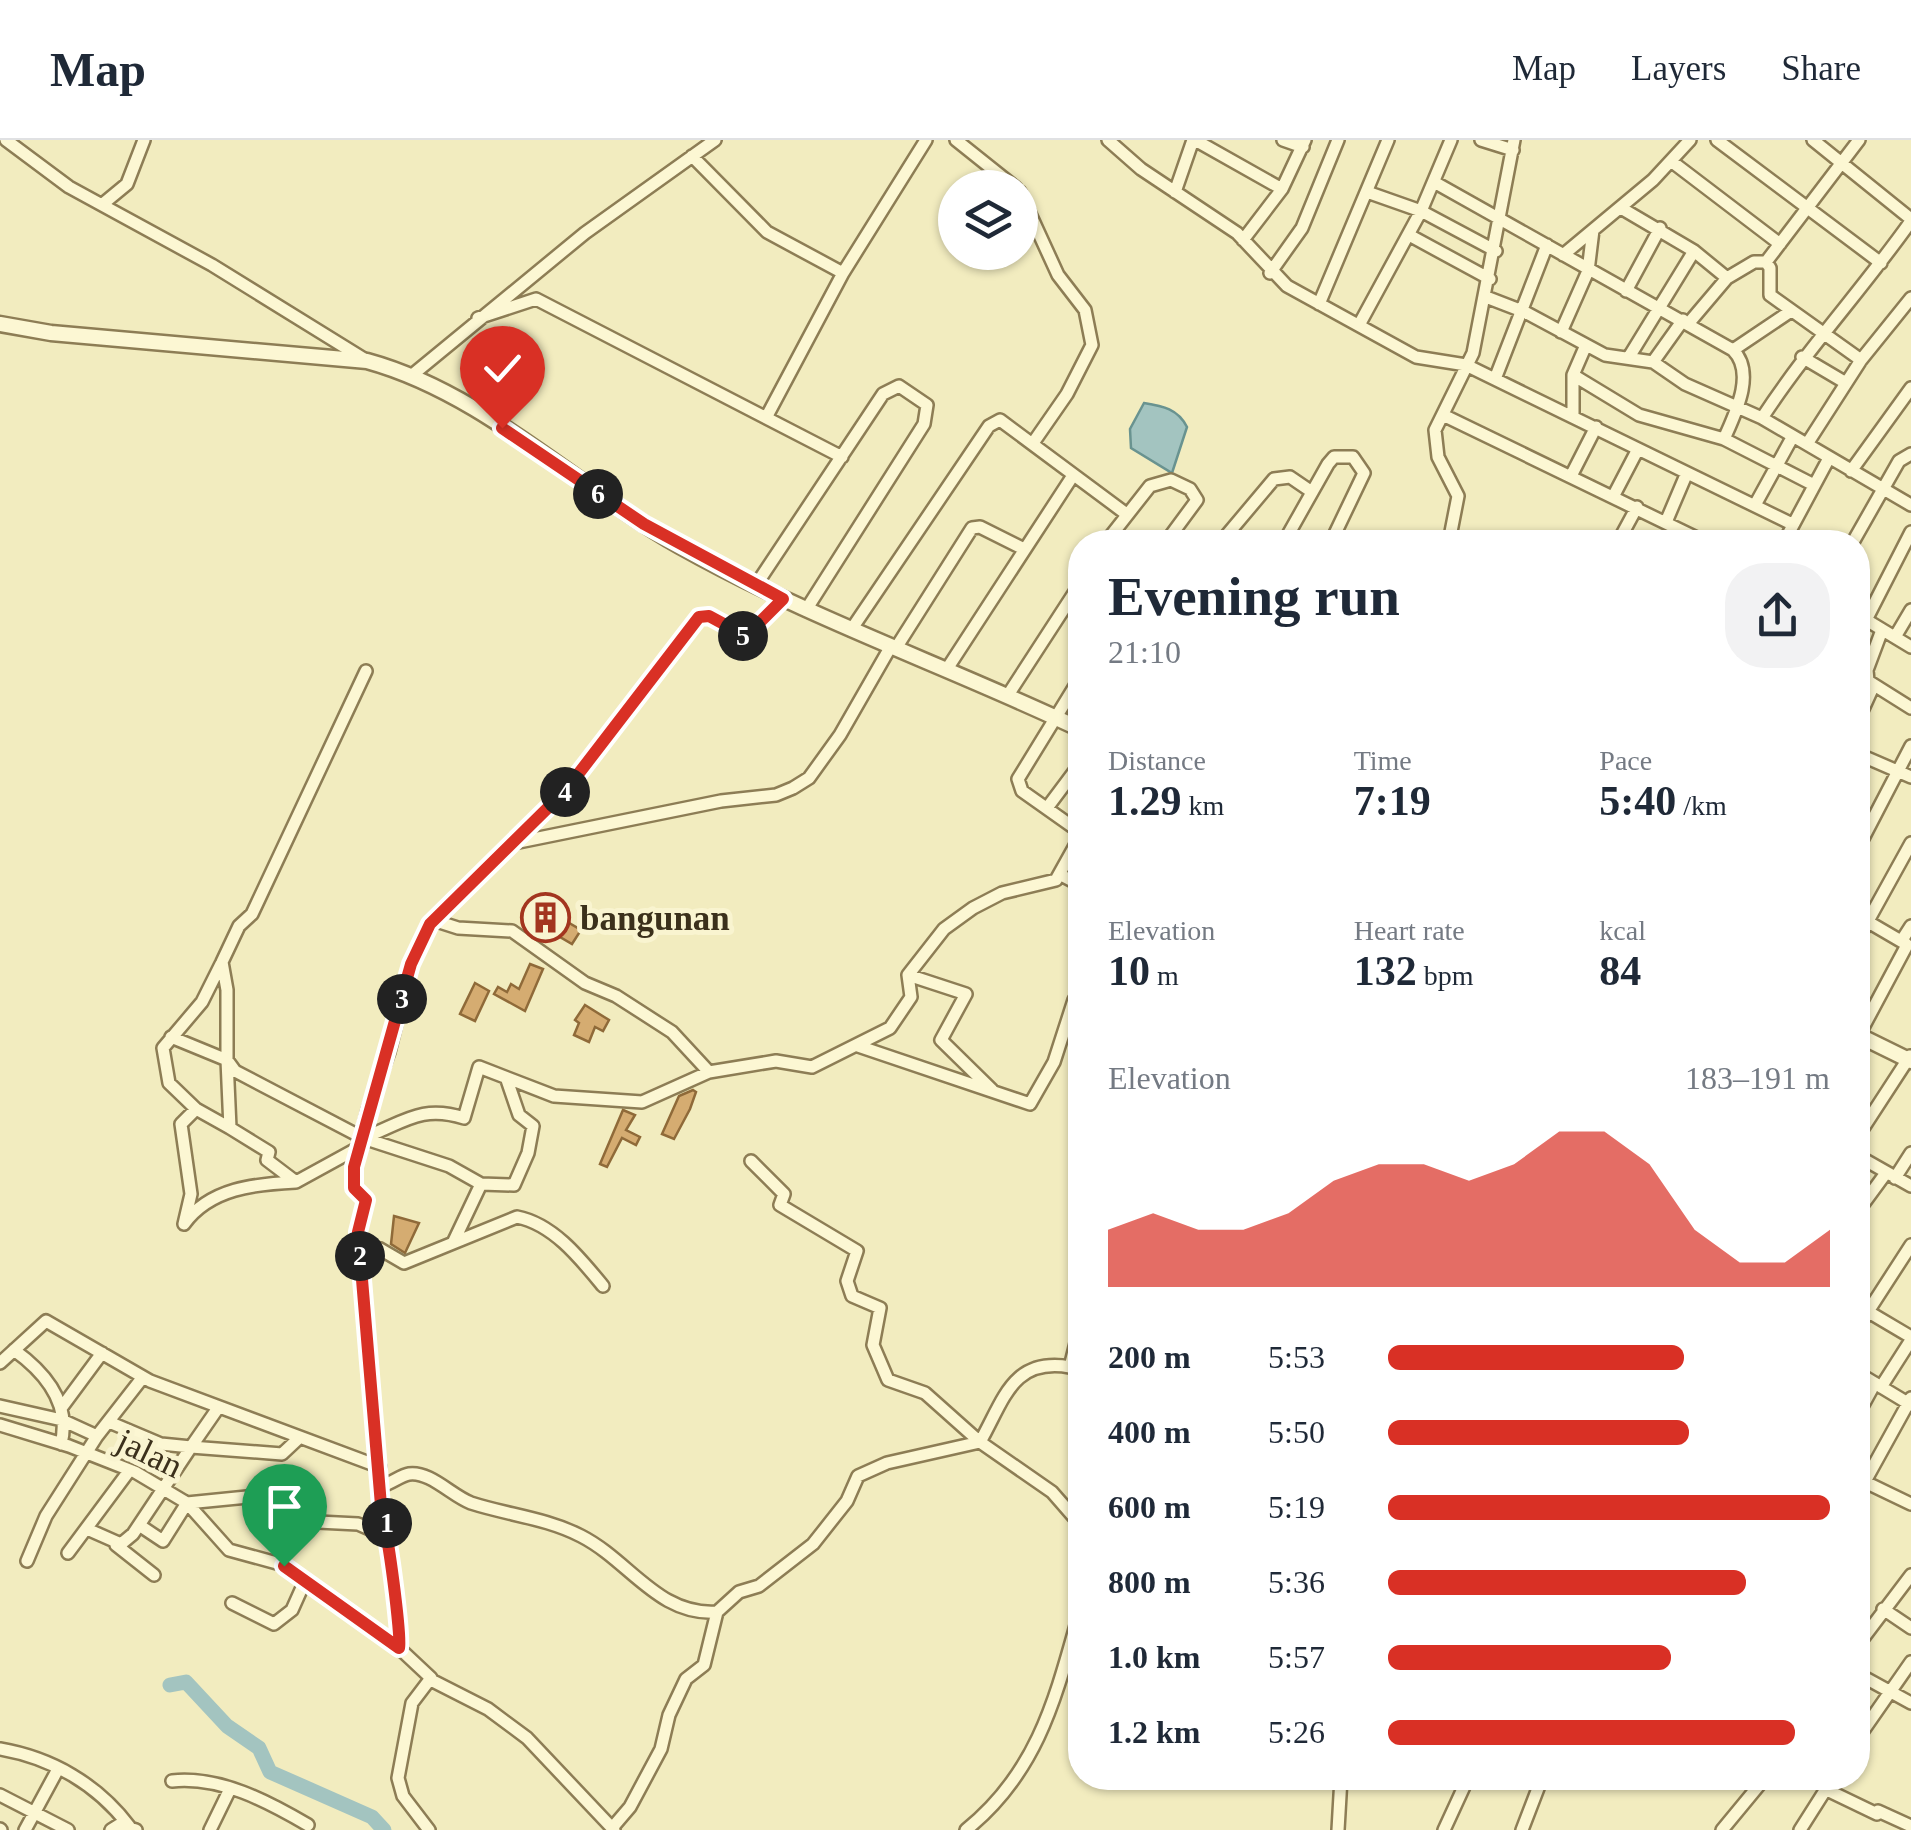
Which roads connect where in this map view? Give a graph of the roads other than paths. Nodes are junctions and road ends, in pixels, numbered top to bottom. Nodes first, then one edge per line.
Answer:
1 (6, 140) edge
2 (144, 140) edge
3 (715, 140) edge
4 (926, 140) edge
5 (956, 140) edge
6 (1108, 140) edge
7 (1194, 140) edge
8 (1284, 140) edge
9 (1338, 140) edge
10 (1388, 140) edge
11 (1450, 140) edge
12 (1481, 140) edge
13 (1690, 140) edge
14 (1717, 140) edge
15 (1812, 140) edge
16 (1860, 140) edge
17 (1304, 144) edge
18 (1514, 145) edge
19 (692, 156) junction
20 (1672, 162) junction
21 (1842, 162) junction
22 (993, 170) edge
23 (1434, 182) junction
24 (1282, 189) junction
25 (1175, 192) junction
26 (1368, 192) junction
27 (104, 203) junction
28 (1621, 208) junction
29 (1807, 208) junction
30 (1421, 210) junction
31 (1502, 218) junction
32 (1911, 220) edge
33 (1660, 228) junction
34 (1593, 230) junction
35 (1038, 232) edge
36 (1409, 236) junction
37 (1243, 240) junction
38 (1780, 244) junction
39 (1547, 246) junction
40 (1694, 250) junction
41 (1496, 251) junction
42 (1563, 255) junction
43 (1766, 262) junction
44 (1881, 263) junction
45 (1588, 271) junction
46 (1270, 273) junction
47 (843, 274) junction
48 (1727, 278) junction
49 (1490, 279) junction
50 (1626, 291) junction
51 (1486, 297) junction
52 (1911, 299) edge
53 (1319, 304) junction
54 (1660, 305) junction
55 (1791, 311) junction
56 (1525, 312) junction
57 (478, 318) junction
58 (1686, 322) junction
59 (0, 324) edge
60 (1359, 325) junction
61 (1561, 332) junction
62 (1825, 336) junction
63 (1586, 345) junction
64 (1733, 350) junction
65 (1629, 357) junction
66 (1802, 357) junction
67 (1861, 360) junction
68 (367, 361) junction
69 (1653, 362) junction
70 (1466, 364) junction
71 (1572, 374) junction
72 (411, 376) junction
73 (1495, 379) junction
74 (1846, 383) junction
75 (1910, 390) edge
76 (1737, 409) junction
77 (1443, 415) junction
78 (1573, 415) junction
79 (766, 416) junction
80 (1762, 418) junction
81 (1596, 427) junction
82 (1793, 436) junction
83 (1724, 439) junction
84 (1033, 443) junction
85 (1807, 444) junction
86 (1638, 449) junction
87 (1911, 454) edge
88 (842, 457) junction
89 (1829, 458) junction
90 (1779, 466) junction
91 (1851, 471) junction
92 (1686, 475) junction
93 (1072, 476) junction
94 (1571, 476) junction
95 (1814, 485) junction
96 (1885, 489) junction
97 (1312, 492) junction
98 (1614, 495) junction
99 (1754, 504) junction
100 (1911, 506) edge
101 (1637, 507) junction
102 (1125, 513) junction
103 (1666, 522) junction
104 (1792, 524) junction
105 (1114, 530) edge
106 (1175, 530) edge
107 (1231, 530) edge
108 (1291, 530) edge
109 (1336, 530) edge
110 (1451, 530) edge
111 (1625, 530) edge
112 (1675, 530) edge
113 (1789, 530) edge
114 (1860, 530) edge
115 (1911, 532) edge
116 (1022, 548) junction
117 (756, 585) junction
118 (783, 599) junction
119 (1870, 604) edge
120 (1068, 607) edge
121 (806, 610) junction
122 (1911, 610) edge
123 (1870, 623) edge
124 (850, 630) junction
125 (1882, 630) junction
126 (1895, 638) junction
127 (1911, 646) edge
128 (894, 647) junction
129 (1870, 662) edge
130 (947, 669) junction
131 (366, 671) dead end
132 (1870, 678) edge
133 (1873, 686) junction
134 (1870, 693) edge
135 (1008, 695) junction
136 (1068, 697) edge
137 (1911, 708) edge
138 (1055, 717) junction
139 (1068, 723) edge
140 (1911, 746) edge
141 (1870, 759) edge
142 (1896, 770) junction
143 (1911, 776) edge
144 (1068, 780) edge
145 (1047, 808) junction
146 (1870, 823) edge
147 (1068, 824) edge
148 (514, 843) junction
149 (1911, 843) edge
150 (1068, 860) edge
151 (1906, 866) edge
152 (1061, 875) junction
153 (1068, 879) edge
154 (1870, 910) edge
155 (433, 920) junction
156 (1870, 923) edge
157 (1911, 926) edge
158 (1909, 946) edge
159 (222, 962) junction
160 (908, 974) junction
161 (1870, 1014) edge
162 (1068, 1019) edge
163 (172, 1038) junction
164 (1870, 1040) edge
165 (858, 1046) junction
166 (1910, 1058) edge
167 (227, 1060) junction
168 (709, 1072) junction
169 (508, 1080) junction
170 (995, 1093) junction
171 (196, 1110) junction
172 (1870, 1118) edge
173 (230, 1128) junction
174 (361, 1143) junction
175 (1911, 1153) edge
176 (751, 1161) dead end
177 (1870, 1163) edge
178 (1890, 1175) junction
179 (296, 1182) junction
180 (481, 1184) junction
181 (1911, 1186) edge
182 (1870, 1198) edge
183 (453, 1243) junction
184 (1911, 1244) edge
185 (359, 1246) junction
186 (603, 1286) dead end
187 (1870, 1306) edge
188 (1870, 1313) edge
189 (1911, 1339) edge
190 (14, 1350) junction
191 (102, 1353) junction
192 (0, 1363) edge
193 (1068, 1367) edge
194 (142, 1377) junction
195 (1870, 1380) edge
196 (1878, 1385) junction
197 (1870, 1397) edge
198 (1910, 1402) edge
199 (0, 1406) edge
200 (62, 1407) junction
201 (218, 1408) junction
202 (66, 1422) junction
203 (109, 1422) junction
204 (0, 1425) edge
205 (98, 1436) junction
206 (298, 1438) junction
207 (980, 1442) junction
208 (61, 1444) junction
209 (191, 1447) junction
210 (88, 1454) junction
211 (1870, 1466) edge
212 (380, 1467) junction
213 (129, 1471) junction
214 (1870, 1484) edge
215 (382, 1486) junction
216 (165, 1489) junction
217 (188, 1504) junction
218 (1911, 1504) edge
219 (1068, 1510) edge
220 (382, 1517) junction
221 (139, 1525) junction
222 (87, 1528) junction
223 (116, 1545) junction
224 (68, 1553) dead end
225 (27, 1561) dead end
226 (1911, 1574) edge
227 (154, 1576) dead end
228 (305, 1581) junction
229 (232, 1603) dead end
230 (1882, 1609) junction
231 (717, 1612) junction
232 (1870, 1627) edge
233 (1911, 1628) edge
234 (399, 1648) junction
235 (1068, 1654) edge
236 (1911, 1662) edge
237 (431, 1680) junction
238 (1870, 1681) edge
239 (1893, 1693) junction
240 (1911, 1703) edge
241 (1870, 1723) edge
242 (0, 1749) edge
243 (58, 1769) junction
244 (172, 1780) dead end
245 (230, 1789) junction
246 (1340, 1790) edge
247 (1462, 1790) edge
248 (1537, 1790) edge
249 (1755, 1790) edge
250 (1825, 1790) joint
251 (0, 1797) edge
252 (35, 1813) junction
253 (308, 1825) dead end
254 (1911, 1825) edge
255 (132, 1828) edge
256 (613, 1829) edge
257 (25, 1830) edge
258 (68, 1830) edge
259 (112, 1830) edge
260 (210, 1830) edge
261 (430, 1830) edge
262 (966, 1830) edge
263 (1338, 1830) edge
264 (1444, 1830) edge
265 (1522, 1830) edge
266 (1722, 1830) edge
267 (1800, 1830) edge

1 - 27 street
2 - 27 street
3 - 19 street
4 - 47 street
5 - 22 street
6 - 25 street
7 - 24 street
7 - 25 street
8 - 17 street
9 - 46 street
10 - 26 street
11 - 23 street
12 - 18 street
13 - 20 street
14 - 29 street
15 - 21 street
16 - 21 street
17 - 24 street
18 - 31 street
19 - 47 street
19 - 57 street
20 - 28 street
20 - 38 street
21 - 29 street
21 - 32 street
23 - 30 street
23 - 31 street
24 - 37 street
25 - 37 street
26 - 30 street
26 - 53 street
27 - 68 street
28 - 33 street
28 - 34 street
29 - 38 street
29 - 44 street
30 - 36 street
30 - 41 street
31 - 39 street
31 - 41 street
32 - 44 street
33 - 40 street
33 - 50 street
34 - 42 street
34 - 45 street
35 - 84 street
36 - 49 street
36 - 60 street
37 - 46 street
38 - 43 street
39 - 42 street
39 - 56 street
40 - 48 street
40 - 54 street
41 - 49 street
42 - 45 street
43 - 48 street
43 - 55 street
44 - 62 street
45 - 50 street
45 - 61 street
46 - 53 street
47 - 79 street
48 - 58 street
49 - 51 street
50 - 54 street
51 - 56 street
51 - 70 street
52 - 67 street
53 - 60 street
54 - 58 street
54 - 65 street
55 - 62 street
55 - 64 street
56 - 61 street
56 - 73 street
57 - 72 street
57 - 79 street
58 - 64 street
58 - 69 street
59 - 68 street
60 - 70 street
61 - 63 street
62 - 66 street
62 - 67 street
63 - 65 street
63 - 71 street
64 - 76 street
65 - 69 street
66 - 74 street
66 - 80 street
67 - 74 street
68 - 72 street
69 - 76 street
70 - 73 street
70 - 77 street
71 - 78 street
71 - 83 street
72 - 117 street
73 - 78 street
74 - 85 street
75 - 91 street
76 - 80 street
76 - 83 street
77 - 94 street
77 - 110 street
78 - 81 street
79 - 88 street
80 - 82 street
81 - 86 street
81 - 94 street
82 - 85 street
82 - 90 street
83 - 90 street
84 - 93 street
84 - 124 street
85 - 89 street
86 - 92 street
86 - 98 street
87 - 96 street
88 - 117 street
88 - 121 street
89 - 91 street
89 - 95 street
90 - 95 street
90 - 99 street
91 - 96 street
92 - 99 street
92 - 103 street
93 - 102 street
93 - 116 street
94 - 98 street
95 - 104 street
96 - 100 street
96 - 114 street
97 - 107 street
97 - 108 street
97 - 109 street
98 - 101 street
99 - 104 street
101 - 103 street
101 - 111 street
102 - 105 street
102 - 106 street
103 - 112 street
104 - 113 street
115 - 119 street
116 - 128 street
116 - 130 street
117 - 118 street
118 - 121 street
118 - 148 street
120 - 135 street
121 - 124 street
122 - 126 street
123 - 125 street
124 - 128 street
125 - 126 street
125 - 129 street
126 - 127 street
128 - 130 street
128 - 148 street
130 - 135 street
131 - 159 street
132 - 133 street
133 - 134 street
133 - 137 street
135 - 138 street
136 - 138 street
138 - 139 street
138 - 145 street
140 - 142 street
141 - 142 street
142 - 143 street
142 - 146 street
144 - 145 street
145 - 147 street
148 - 155 street
149 - 151 street
150 - 152 street
151 - 154 street
152 - 153 street
152 - 160 street
155 - 168 street
155 - 174 street
156 - 158 street
157 - 158 street
158 - 161 street
159 - 163 street
159 - 167 street
160 - 165 street
160 - 170 street
162 - 170 street
163 - 167 street
163 - 171 street
164 - 166 street
165 - 168 street
165 - 170 street
166 - 172 street
167 - 173 street
167 - 174 street
168 - 169 street
169 - 174 street
169 - 180 street
171 - 173 street
171 - 179 street
173 - 179 street
174 - 179 street
174 - 180 street
174 - 185 street
175 - 178 street
176 - 207 street
177 - 178 street
178 - 181 street
178 - 182 street
180 - 183 street
183 - 185 street
183 - 186 street
184 - 187 street
185 - 212 street
188 - 189 street
189 - 196 street
190 - 191 street, jalan
190 - 192 street
190 - 200 street
191 - 194 street, jalan
191 - 200 street
193 - 207 street
194 - 201 street, jalan
194 - 203 street
195 - 196 street
196 - 197 street
196 - 198 street
198 - 211 street
199 - 202 street
200 - 202 street
201 - 206 street, jalan
201 - 209 street, jalan
202 - 205 street
202 - 208 street
203 - 205 street
203 - 209 street, jalan
204 - 208 street, jalan
205 - 210 street
206 - 209 street, jalan
206 - 212 street, jalan
207 - 219 street
207 - 231 street
208 - 210 street, jalan
209 - 216 street
210 - 213 street, jalan
210 - 225 street
212 - 215 street
213 - 216 street, jalan
213 - 222 street
214 - 218 street
215 - 220 street
215 - 231 street
216 - 217 street, jalan
216 - 221 street
217 - 220 street, jalan
217 - 221 street
217 - 228 street
220 - 234 street
221 - 223 street
222 - 223 street
222 - 224 street
223 - 227 street
226 - 230 street
228 - 229 street
228 - 234 street
230 - 232 street
230 - 233 street
231 - 256 street
234 - 237 street
235 - 262 street
236 - 239 street
237 - 256 street
237 - 261 street
238 - 239 street
239 - 240 street
239 - 241 street
242 - 243 street
243 - 252 street
243 - 255 street
244 - 245 street
245 - 253 street
245 - 260 street
246 - 263 street
247 - 264 street
248 - 265 street
249 - 266 street
250 - 254 street
250 - 267 street
251 - 252 street
252 - 257 street
252 - 258 street
255 - 259 street

